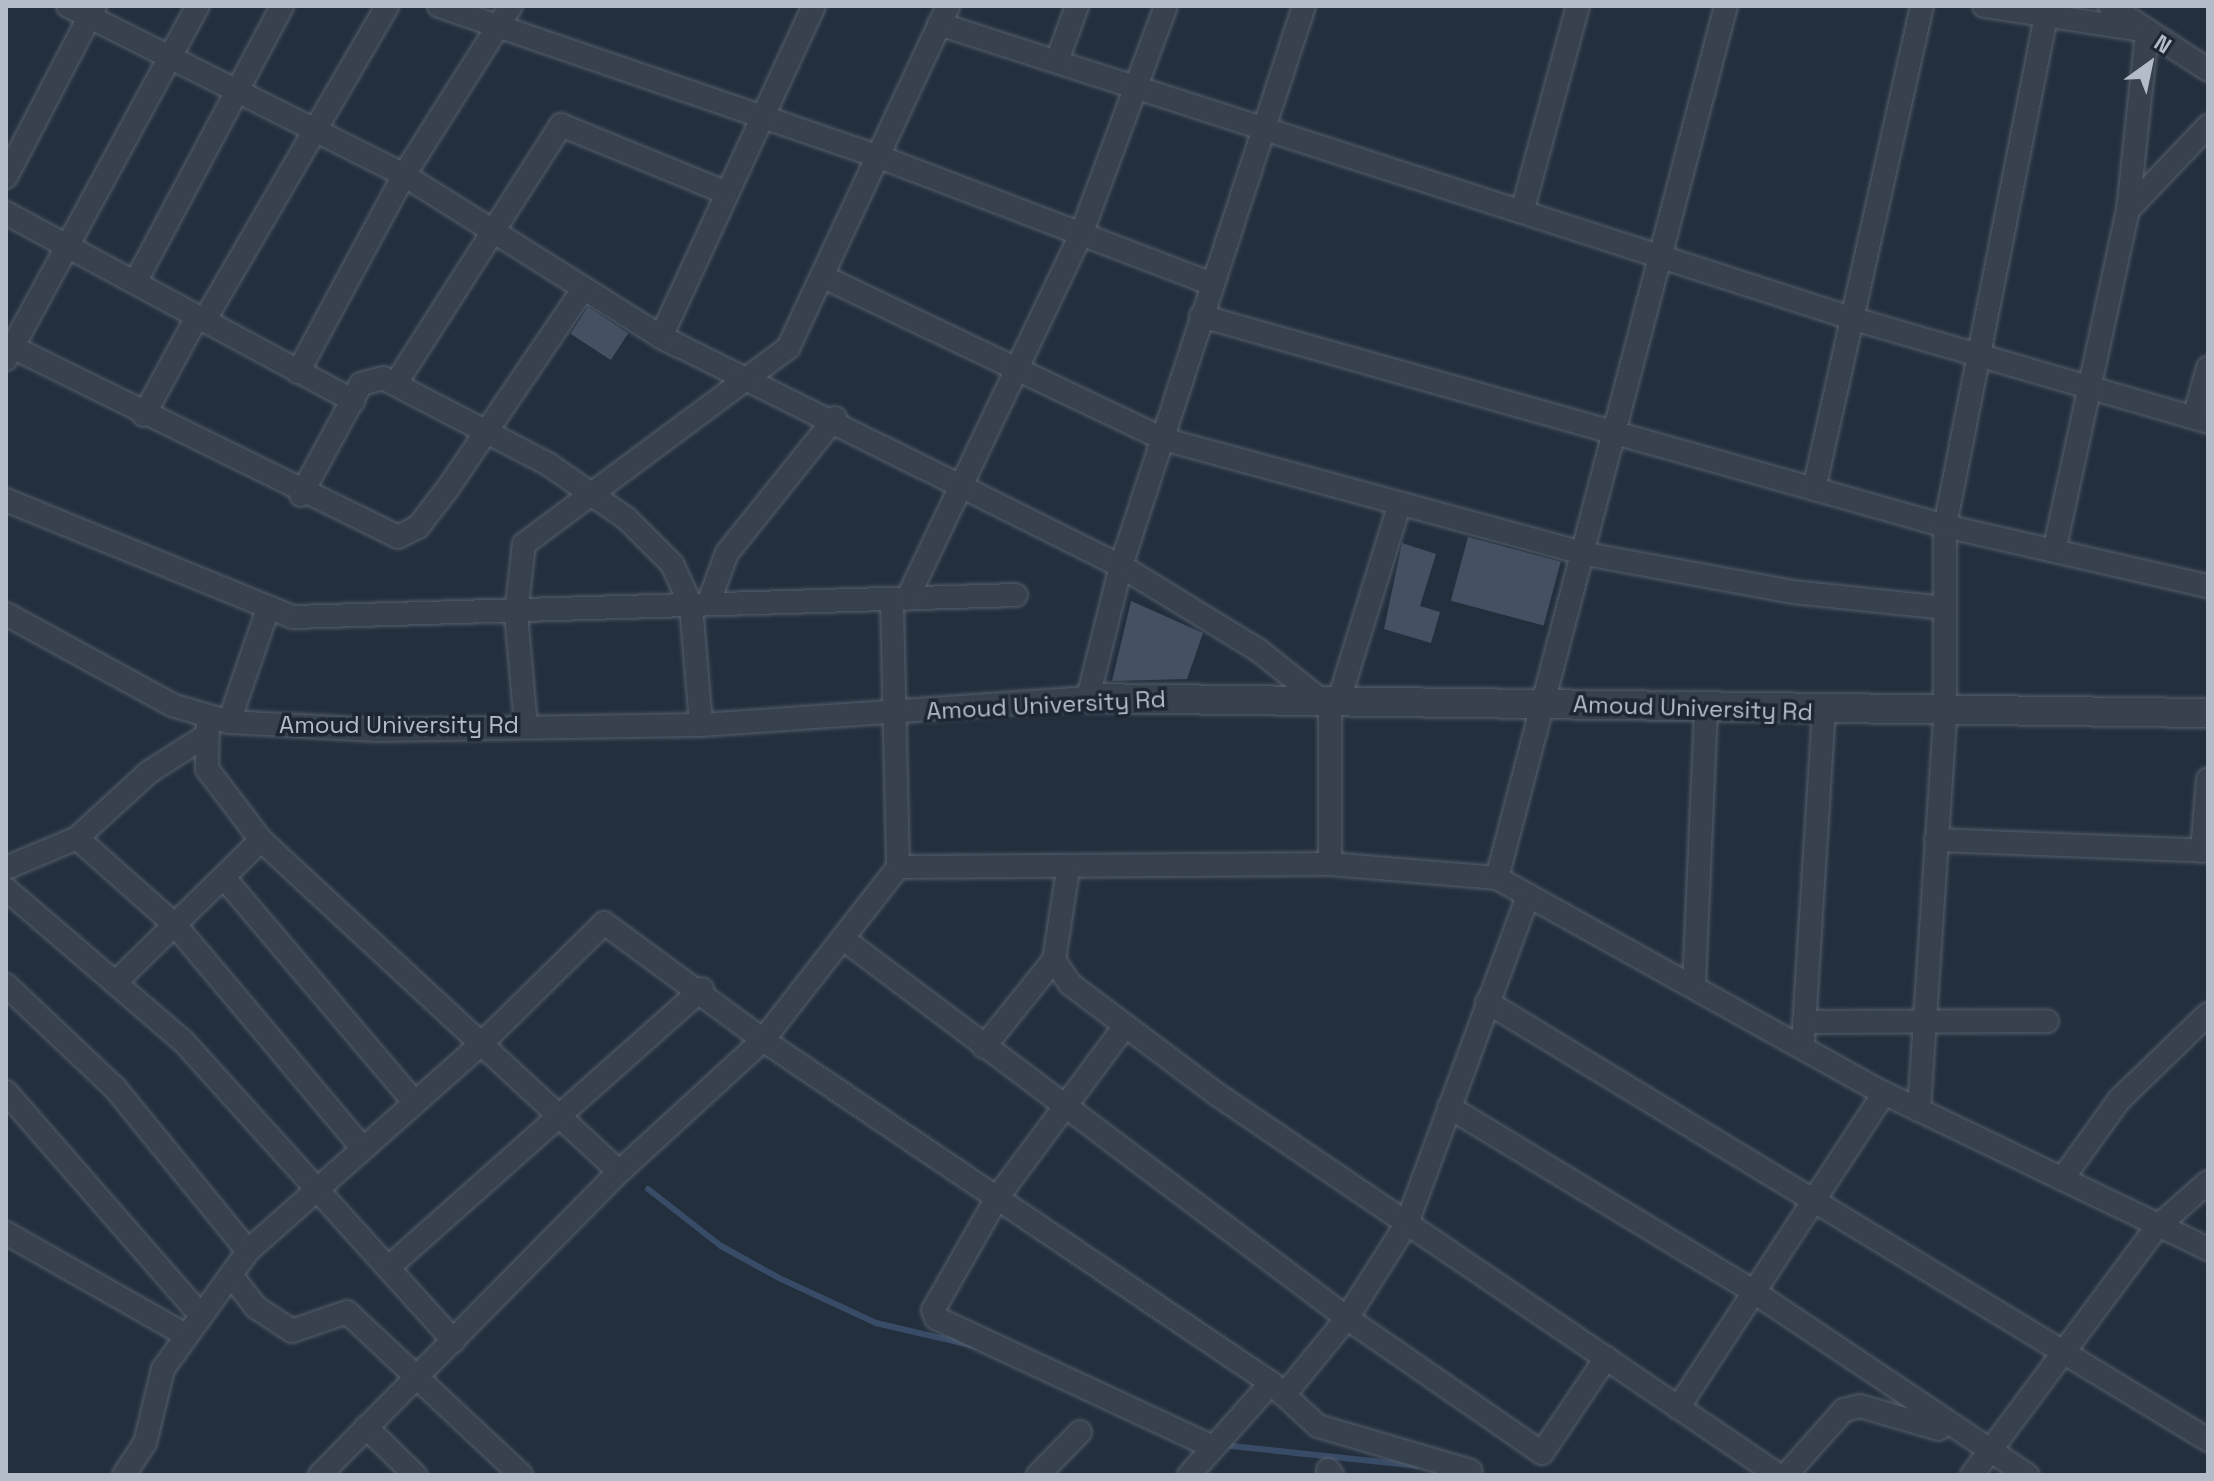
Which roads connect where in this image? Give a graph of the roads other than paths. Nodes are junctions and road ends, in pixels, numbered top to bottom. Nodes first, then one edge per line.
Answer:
1 (68, 6) edge
2 (198, 6) edge
3 (282, 6) edge
4 (387, 6) edge
5 (439, 6) edge
6 (511, 6) edge
7 (814, 6) edge
8 (1077, 6) edge
9 (1166, 6) edge
10 (1304, 6) edge
11 (1578, 6) edge
12 (1726, 6) edge
13 (1922, 6) edge
14 (1984, 6) edge
15 (2110, 6) edge
16 (92, 11) edge
17 (2046, 11) edge
18 (944, 15) edge
19 (495, 30) junction
20 (2147, 31) junction
21 (171, 54) junction
22 (1057, 61) junction
23 (2208, 70) edge
24 (237, 88) junction
25 (1138, 91) junction
26 (757, 117) junction
27 (2208, 126) edge
28 (319, 128) junction
29 (1262, 133) junction
30 (877, 156) junction
31 (404, 175) junction
32 (6, 177) edge
33 (724, 192) junction
34 (2128, 210) junction
35 (1522, 212) junction
36 (6, 213) edge
37 (499, 230) junction
38 (1080, 237) junction
39 (69, 248) junction
40 (1658, 254) junction
41 (826, 278) junction
42 (136, 281) junction
43 (1210, 283) junction
44 (583, 289) junction
45 (1201, 316) junction
46 (200, 319) junction
47 (1854, 319) junction
48 (661, 337) junction
49 (8, 350) edge
50 (1975, 357) junction
51 (2208, 368) edge
52 (298, 372) junction
53 (1017, 373) junction
54 (750, 379) junction
55 (398, 380) junction
56 (2084, 389) junction
57 (353, 401) junction
58 (144, 415) junction
59 (835, 418) junction
60 (2201, 420) edge
61 (482, 429) junction
62 (1616, 432) junction
63 (1163, 439) junction
64 (960, 482) junction
65 (1814, 489) junction
66 (301, 495) junction
67 (593, 496) junction
68 (6, 500) edge
69 (1399, 506) junction
70 (1945, 526) junction
71 (2055, 547) junction
72 (1586, 554) junction
73 (1121, 566) junction
74 (2206, 579) edge
75 (1016, 595) dead end
76 (900, 600) junction
77 (699, 605) junction
78 (1945, 608) junction
79 (268, 609) junction
80 (6, 614) edge
81 (516, 615) junction
82 (1088, 698) junction
83 (1330, 699) junction
84 (1542, 703) junction
85 (1706, 709) junction
86 (1824, 712) junction
87 (2208, 713) edge
88 (891, 715) junction
89 (1945, 715) junction
90 (215, 725) junction
91 (701, 725) junction
92 (526, 726) junction
93 (2208, 779) edge
94 (77, 838) junction
95 (261, 840) junction
96 (1936, 840) junction
97 (2205, 851) edge
98 (1330, 864) junction
99 (898, 867) junction
100 (6, 868) edge
101 (1068, 870) junction
102 (1497, 878) junction
103 (225, 879) junction
104 (6, 889) edge
105 (1528, 896) junction
106 (176, 926) junction
107 (846, 941) junction
108 (1054, 960) junction
109 (115, 983) junction
110 (1694, 985) junction
111 (8, 989) edge
112 (702, 989) junction
113 (1487, 1002) junction
114 (2208, 1014) edge
115 (2047, 1021) dead end
116 (1927, 1023) junction
117 (1125, 1026) junction
118 (1803, 1032) junction
119 (763, 1040) junction
120 (984, 1047) junction
121 (477, 1048) junction
122 (6, 1092) edge
123 (1884, 1093) junction
124 (414, 1102) junction
125 (1064, 1107) junction
126 (1449, 1107) junction
127 (1919, 1110) junction
128 (562, 1117) junction
129 (363, 1149) junction
130 (619, 1172) junction
131 (2062, 1179) junction
132 (2208, 1182) edge
133 (318, 1188) junction
134 (997, 1198) junction
135 (1815, 1201) junction
136 (1407, 1223) junction
137 (2156, 1228) junction
138 (6, 1233) edge
139 (2208, 1249) edge
140 (248, 1251) junction
141 (388, 1268) junction
142 (234, 1279) junction
143 (1754, 1292) junction
144 (198, 1312) junction
145 (1347, 1318) junction
146 (184, 1334) junction
147 (454, 1341) junction
148 (2060, 1352) junction
149 (1606, 1358) junction
150 (417, 1376) junction
151 (1278, 1389) junction
152 (1678, 1408) junction
153 (366, 1427) junction
154 (1080, 1432) dead end
155 (2208, 1440) edge
156 (1213, 1447) junction
157 (1988, 1451) junction
158 (1471, 1471) dead end
159 (124, 1475) edge
160 (320, 1475) edge
161 (415, 1475) edge
162 (521, 1475) edge
163 (1038, 1475) edge
164 (1189, 1475) edge
165 (1778, 1475) edge
166 (1786, 1475) edge
167 (1972, 1475) edge
168 (2027, 1475) edge

1 - 16 street
2 - 21 street
3 - 24 street
4 - 28 street
5 - 19 street
6 - 19 street
7 - 26 street
8 - 22 street
9 - 25 street
10 - 29 street
11 - 35 street
12 - 40 street
13 - 47 street
14 - 17 street
15 - 20 street
16 - 21 street
16 - 32 street
17 - 20 street
17 - 50 street
18 - 22 street
18 - 30 street
19 - 26 street
19 - 31 street
20 - 23 street
20 - 34 street
21 - 24 street
21 - 39 street
22 - 25 street
24 - 28 street
24 - 42 street
25 - 29 street
25 - 38 street
26 - 30 street
26 - 33 street
27 - 34 street
28 - 31 street
28 - 46 street
29 - 35 street
29 - 43 street
30 - 38 street
30 - 41 street
31 - 37 street
31 - 52 street
33 - 37 street
33 - 48 street
34 - 56 street
35 - 40 street
36 - 39 street
37 - 44 street
37 - 55 street
38 - 43 street
38 - 53 street
39 - 42 street
39 - 49 street
40 - 47 street
40 - 62 street
41 - 53 street
41 - 54 street
42 - 46 street
43 - 45 street
44 - 48 street
44 - 61 street
45 - 62 street
45 - 63 street
46 - 52 street
46 - 58 street
47 - 50 street
47 - 65 street
48 - 54 street
49 - 58 street
50 - 56 street
50 - 70 street
51 - 60 street
52 - 57 street
53 - 63 street
53 - 64 street
54 - 59 street
54 - 67 street
55 - 57 street
55 - 61 street
56 - 60 street
56 - 71 street
57 - 66 street
58 - 66 street
59 - 64 street
59 - 77 street
61 - 66 street
61 - 67 street
62 - 65 street
62 - 72 street
63 - 69 street
63 - 73 street
64 - 73 street
64 - 76 street
65 - 70 street
67 - 77 street
67 - 81 street
68 - 79 street
69 - 72 street
69 - 83 street
70 - 71 street
70 - 78 street
71 - 74 street
72 - 78 street
72 - 84 street
73 - 82 street
73 - 83 street
75 - 76 street
76 - 77 street
76 - 88 street
77 - 81 street
77 - 91 street
78 - 89 street
79 - 81 street
79 - 90 street
80 - 90 street, Amoud University Rd
81 - 92 street
82 - 83 street, Amoud University Rd
82 - 88 street, Amoud University Rd
83 - 84 street, Amoud University Rd
83 - 98 street
84 - 85 street, Amoud University Rd
84 - 102 street
85 - 86 street, Amoud University Rd
85 - 110 street
86 - 89 street, Amoud University Rd
86 - 118 street
87 - 89 street, Amoud University Rd
88 - 91 street, Amoud University Rd
88 - 99 street
89 - 96 street
90 - 92 street, Amoud University Rd
90 - 94 street
90 - 95 street
91 - 92 street, Amoud University Rd
93 - 97 street
94 - 100 street
94 - 106 street
95 - 103 street
95 - 121 street
96 - 97 street
96 - 116 street
98 - 101 street
98 - 102 street
99 - 101 street
99 - 107 street
101 - 108 street
102 - 105 street
103 - 106 street
103 - 124 street
104 - 109 street
105 - 110 street
105 - 113 street
106 - 109 street
106 - 129 street
107 - 119 street
107 - 120 street
108 - 117 street
108 - 120 street
109 - 133 street
110 - 118 street
111 - 140 street
112 - 119 street
112 - 121 street
112 - 128 street
113 - 126 street
113 - 135 street
114 - 131 street
115 - 116 street
116 - 118 street
116 - 127 street
117 - 125 street
117 - 136 street
118 - 123 street
119 - 130 street
119 - 134 street
120 - 125 street
121 - 124 street
121 - 128 street
122 - 144 street
123 - 127 street
123 - 135 street
124 - 129 street
125 - 134 street
125 - 145 street
126 - 136 street
126 - 143 street
127 - 131 street
128 - 130 street
128 - 141 street
129 - 133 street
130 - 147 street
131 - 137 street
132 - 137 street
133 - 140 street
133 - 141 street
134 - 151 street
134 - 156 street
135 - 143 street
135 - 148 street
136 - 145 street
136 - 149 street
137 - 139 street
137 - 148 street
138 - 146 street
140 - 142 street
141 - 147 street
142 - 144 street
142 - 150 street
143 - 152 street
143 - 157 street
144 - 146 street
145 - 149 street
145 - 151 street
146 - 159 street
147 - 150 street
148 - 155 street
148 - 157 street
149 - 152 street
150 - 153 street
150 - 162 street
151 - 156 street
151 - 158 street
152 - 165 street
153 - 160 street
153 - 161 street
154 - 163 street
156 - 164 street
157 - 166 street
157 - 167 street
157 - 168 street

